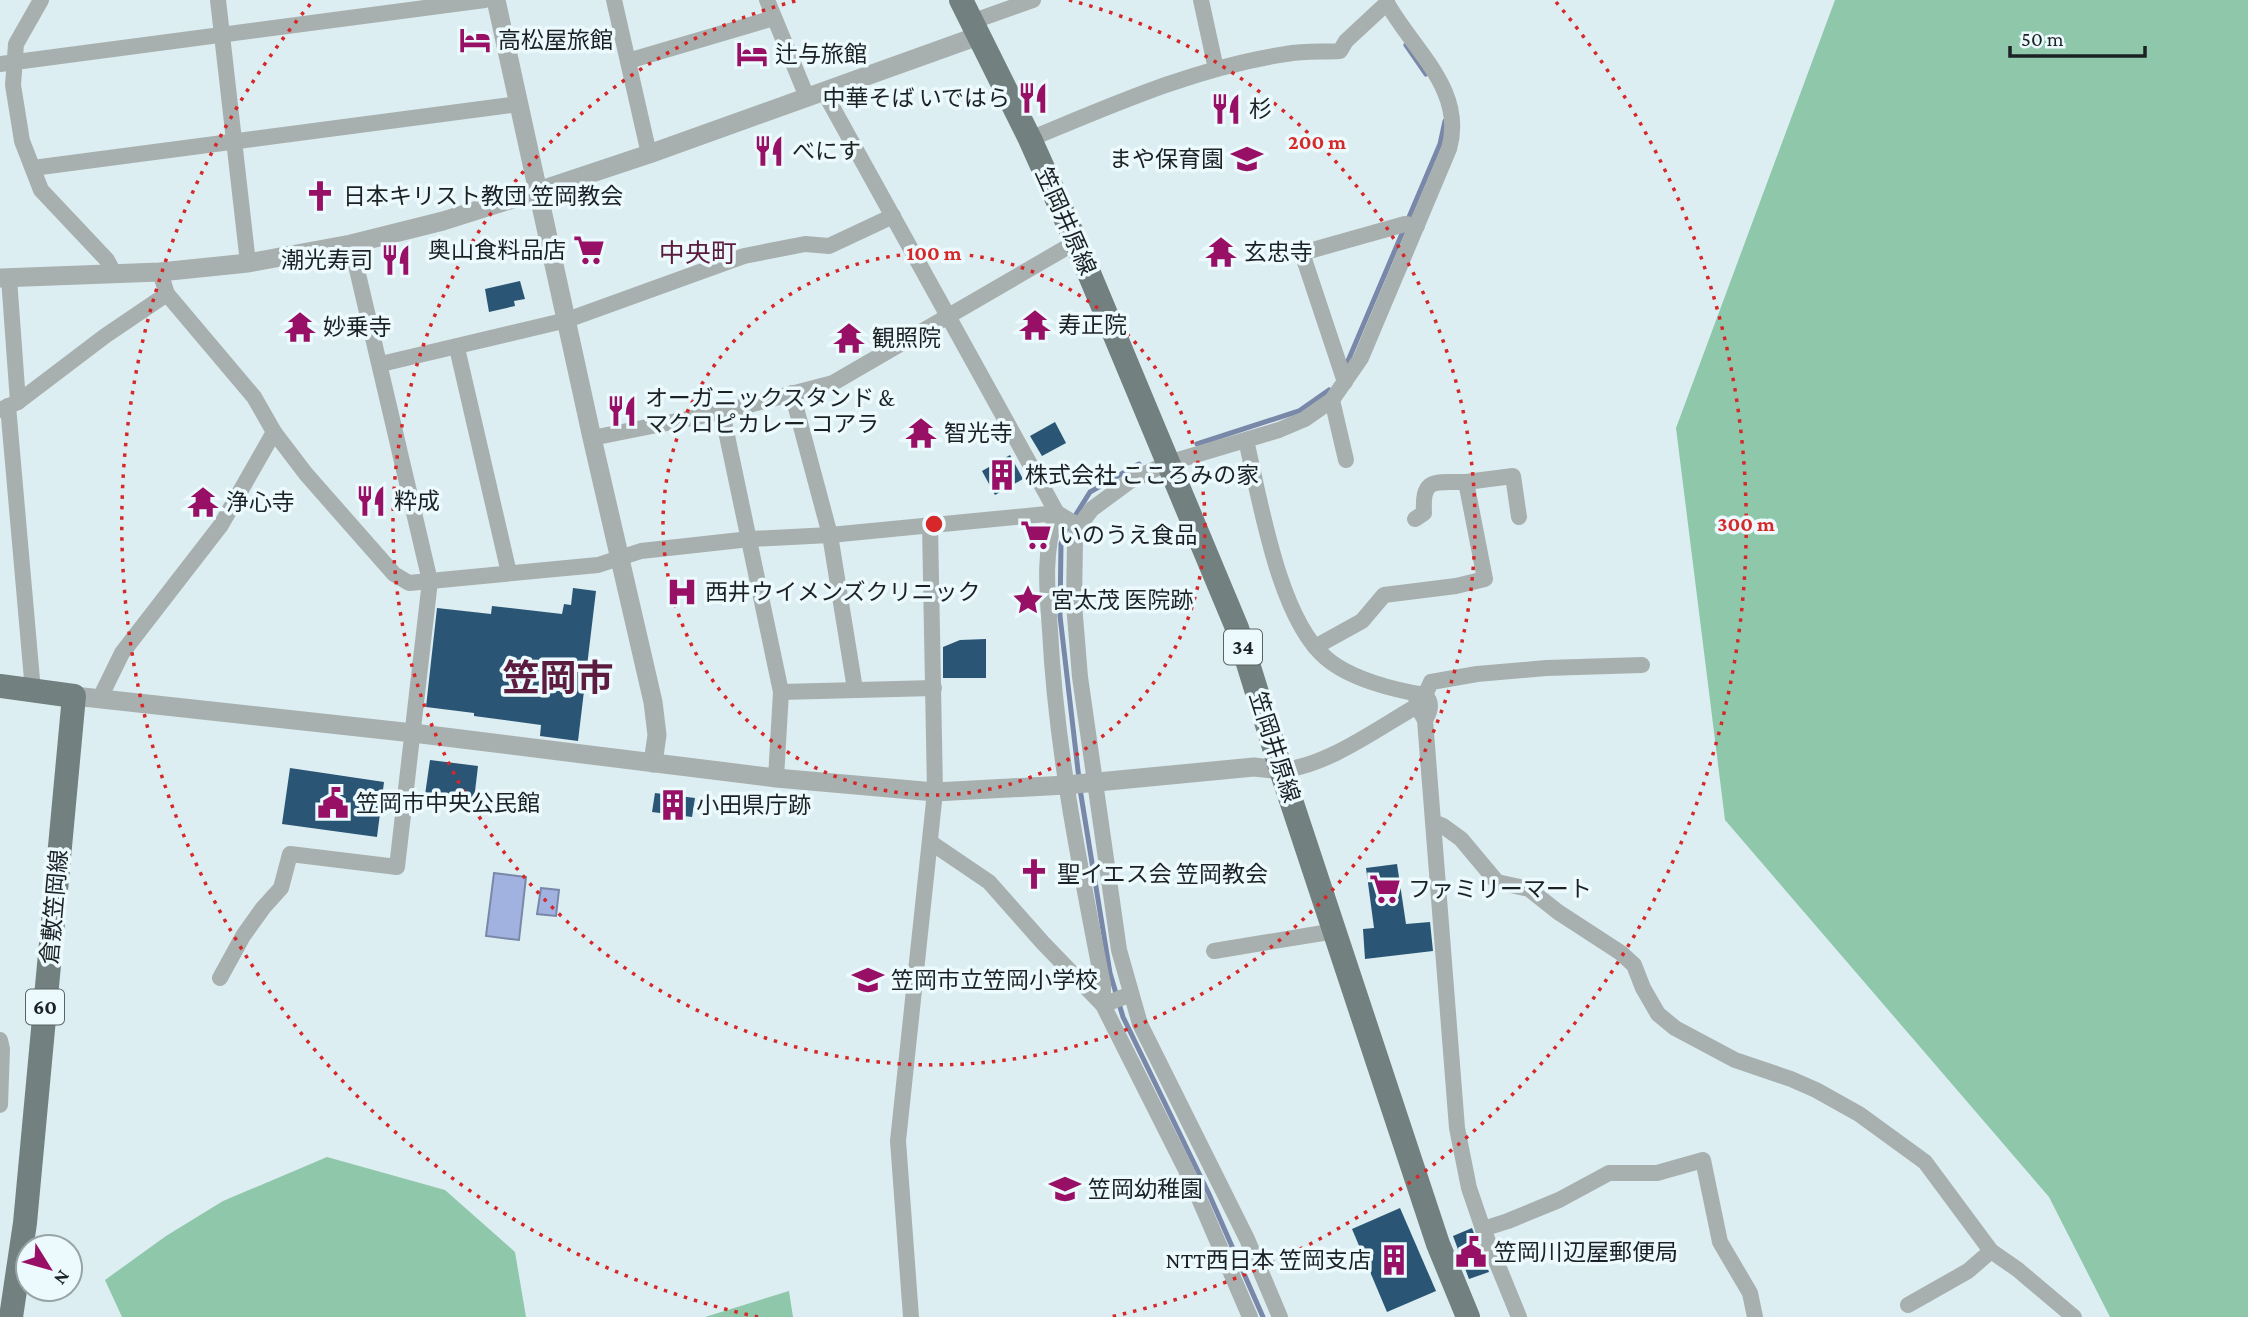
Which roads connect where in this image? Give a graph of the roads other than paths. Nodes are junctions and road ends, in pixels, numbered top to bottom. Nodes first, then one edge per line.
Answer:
1 (41, 0) edge
2 (218, 0) edge
3 (485, 0) edge
4 (496, 0) edge
5 (614, 0) edge
6 (767, 0) edge
7 (1033, 0) edge
8 (1201, 0) edge
9 (1384, 5) edge
10 (774, 18) junction
11 (970, 19) edge
12 (223, 35) junction
13 (628, 61) junction
14 (7, 63) edge
15 (1216, 69) junction
16 (815, 94) junction
17 (519, 104) junction
18 (1030, 139) junction
19 (236, 141) junction
20 (649, 154) junction
21 (33, 169) junction
22 (538, 191) junction
23 (893, 216) junction
24 (1412, 225) junction
25 (1076, 242) junction
26 (351, 244) junction
27 (248, 263) junction
28 (160, 272) junction
29 (115, 275) junction
30 (5, 278) edge
31 (167, 294) junction
32 (948, 315) junction
33 (566, 320) junction
34 (457, 348) junction
35 (381, 364) junction
36 (1342, 373) junction
37 (792, 393) junction
38 (1332, 400) junction
39 (9, 406) edge
40 (722, 412) junction
41 (274, 432) junction
42 (592, 438) junction
43 (1246, 440) junction
44 (1346, 460) dead end
45 (1168, 463) junction
46 (1466, 482) junction
47 (1519, 517) dead end
48 (1415, 519) dead end
49 (1069, 520) junction
50 (930, 525) junction
51 (830, 535) junction
52 (750, 539) junction
53 (620, 557) junction
54 (509, 573) junction
55 (430, 581) junction
56 (1062, 605) junction
57 (1315, 648) junction
58 (1642, 666) dead end
59 (1067, 679) junction
60 (0, 686) edge
61 (934, 688) junction
62 (855, 689) junction
63 (33, 691) junction
64 (780, 692) junction
65 (74, 696) junction
66 (100, 698) junction
67 (1421, 704) junction
68 (413, 733) junction
69 (653, 763) junction
70 (1281, 769) junction
71 (776, 778) junction
72 (1081, 783) junction
73 (935, 792) junction
74 (1433, 822) junction
75 (930, 842) junction
76 (1098, 893) junction
77 (1335, 931) junction
78 (1214, 951) dead end
79 (220, 978) dead end
80 (1117, 999) junction
81 (0, 1040) edge
82 (1160, 1094) junction
83 (0, 1105) edge
84 (1203, 1178) junction
85 (1483, 1229) junction
86 (1991, 1251) junction
87 (1909, 1306) dead end
88 (11, 1317) edge
89 (911, 1317) edge
90 (1250, 1317) edge
91 (1280, 1317) edge
92 (1468, 1317) edge
93 (1519, 1317) edge
94 (1755, 1317) edge
95 (2074, 1317) edge

1 - 14 street
2 - 12 street
3 - 12 street
4 - 17 street
5 - 13 street
6 - 10 street
7 - 11 street
8 - 15 street
9 - 15 street
9 - 24 street
10 - 13 street
10 - 16 street
11 - 16 street
11 - 18 main road, 笠岡井原線 / 34
12 - 14 street
12 - 19 street
13 - 20 street
14 - 21 street
15 - 18 street
16 - 20 street
16 - 23 street
17 - 19 street
17 - 22 street
18 - 25 main road, 笠岡井原線 / 34
19 - 21 street
19 - 27 street
20 - 22 street
21 - 29 street
22 - 26 street
22 - 33 street
23 - 32 street
23 - 33 street
24 - 36 street
24 - 36 street
25 - 32 street
25 - 45 main road, 笠岡井原線 / 34
26 - 27 street
26 - 35 street
27 - 28 street
28 - 29 street
28 - 31 street
29 - 30 street
30 - 39 street
31 - 39 street
31 - 41 street
32 - 37 street
32 - 49 street
33 - 34 street
33 - 42 street
34 - 35 street
34 - 54 street
35 - 55 street
36 - 38 street
37 - 40 street
37 - 51 street
38 - 43 street
38 - 44 street
39 - 63 street
40 - 42 street
40 - 52 street
41 - 55 street
41 - 66 street
42 - 53 street
43 - 45 street
43 - 57 street
45 - 49 street
45 - 70 main road, 笠岡井原線 / 34
46 - 47 street
46 - 48 street
46 - 57 street
49 - 50 street
49 - 56 street
49 - 56 street
50 - 51 street
50 - 61 street
51 - 52 street
51 - 62 street
52 - 53 street
52 - 64 street
53 - 54 street
53 - 69 street
54 - 55 street
55 - 68 street
56 - 59 street
56 - 59 street
57 - 67 street
58 - 67 street
59 - 72 street
59 - 72 street
60 - 63 main road
61 - 62 street
61 - 73 street
62 - 64 street
63 - 65 main road
64 - 71 street
65 - 66 street
65 - 88 main road, 倉敷笠岡線 / 60
66 - 68 street
67 - 70 street
67 - 74 street
68 - 69 street
68 - 79 street
69 - 71 street
70 - 72 street
70 - 77 main road, 笠岡井原線 / 34
71 - 73 street
72 - 73 street
72 - 76 street
72 - 76 street
73 - 75 street
74 - 85 street
74 - 86 street
75 - 80 street
75 - 89 street
76 - 80 street
76 - 80 street
77 - 78 street
77 - 92 main road, 笠岡井原線 / 34
80 - 82 street
80 - 82 street
81 - 83 street
82 - 84 street
82 - 84 street
84 - 90 street
84 - 91 street
85 - 93 street
85 - 94 street
86 - 87 street
86 - 95 street

